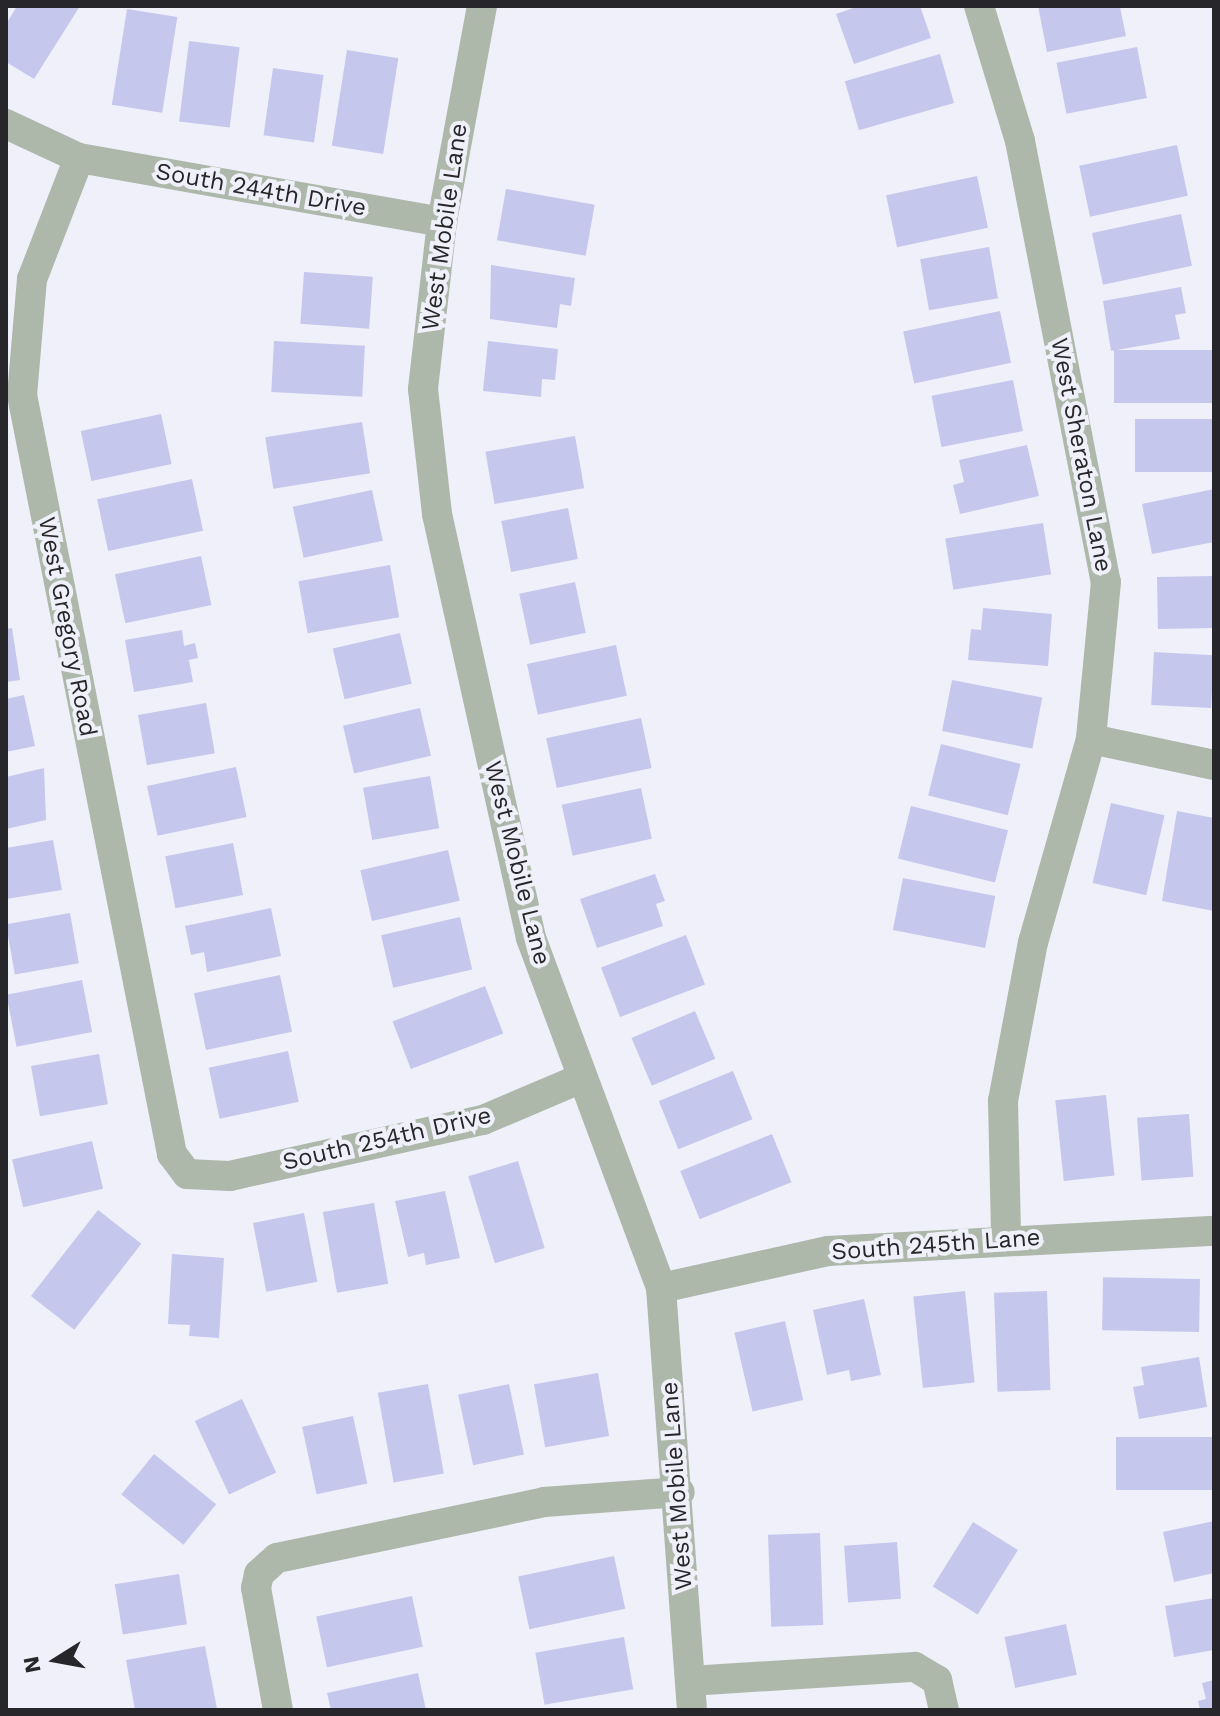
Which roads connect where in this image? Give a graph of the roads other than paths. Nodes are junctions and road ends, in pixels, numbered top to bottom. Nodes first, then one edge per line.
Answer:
1 (482, 6) edge
2 (979, 6) edge
3 (6, 124) edge
4 (79, 158) junction
5 (442, 222) junction
6 (1091, 739) junction
7 (1214, 765) edge
8 (582, 1078) junction
9 (187, 1174) joint
10 (1214, 1231) edge
11 (1006, 1238) junction
12 (661, 1288) junction
13 (680, 1492) junction
14 (691, 1696) edge
15 (278, 1710) edge
16 (944, 1710) edge

1 - 5 street, West Mobile Lane
2 - 6 street, West Sheraton Lane
3 - 4 street
4 - 5 street, South 244th Drive
4 - 9 street, West Gregory Road
5 - 8 street, West Mobile Lane
6 - 7 street
6 - 11 street, West Sheraton Lane
8 - 9 street, South 254th Drive
8 - 12 street, West Mobile Lane
10 - 11 street, South 245th Lane
11 - 12 street, South 245th Lane
12 - 13 street, West Mobile Lane
13 - 14 street, West Mobile Lane
13 - 15 street
14 - 16 street

